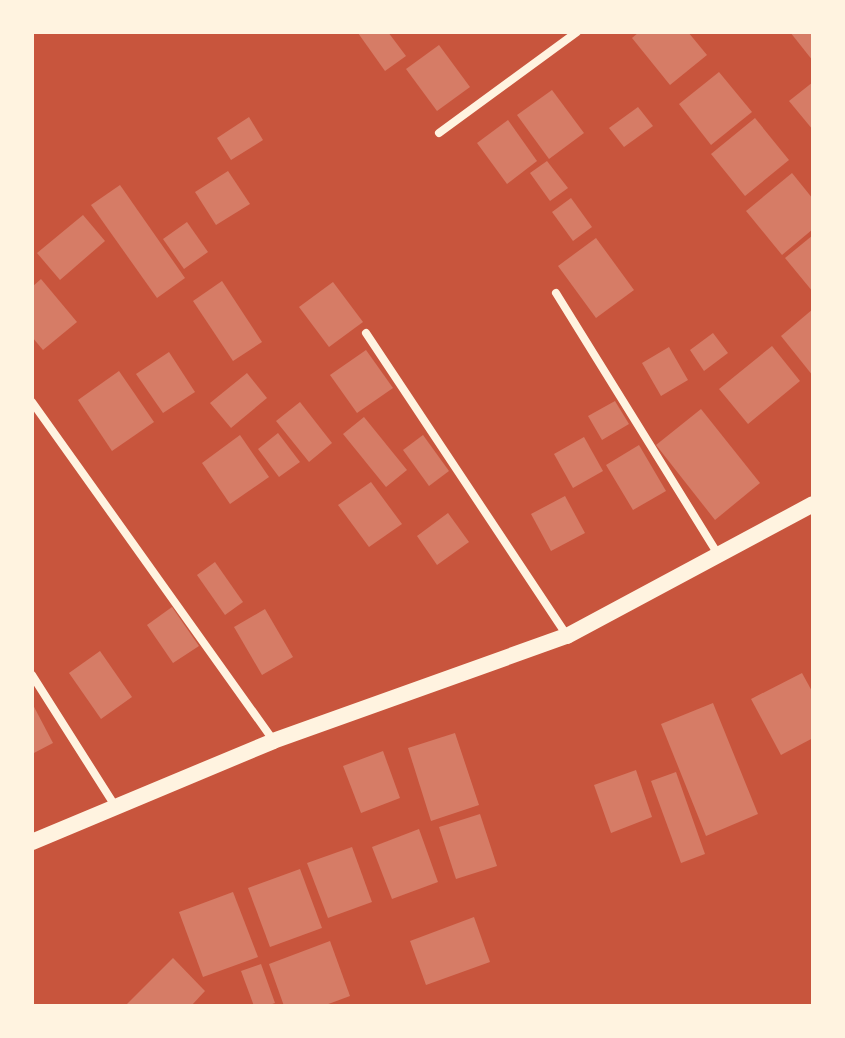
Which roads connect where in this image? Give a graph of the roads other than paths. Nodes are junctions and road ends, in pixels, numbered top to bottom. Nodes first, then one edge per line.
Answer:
1 (577, 32) edge
2 (439, 133) dead end
3 (556, 293) dead end
4 (366, 333) dead end
5 (32, 402) edge
6 (813, 504) edge
7 (720, 557) junction
8 (567, 636) junction
9 (32, 675) edge
10 (273, 741) junction
11 (115, 806) junction
12 (32, 842) edge

1 - 2 street
3 - 7 street
4 - 8 street
5 - 10 street
6 - 7 main road
7 - 8 main road
8 - 10 main road
9 - 11 street
10 - 11 main road
11 - 12 main road

